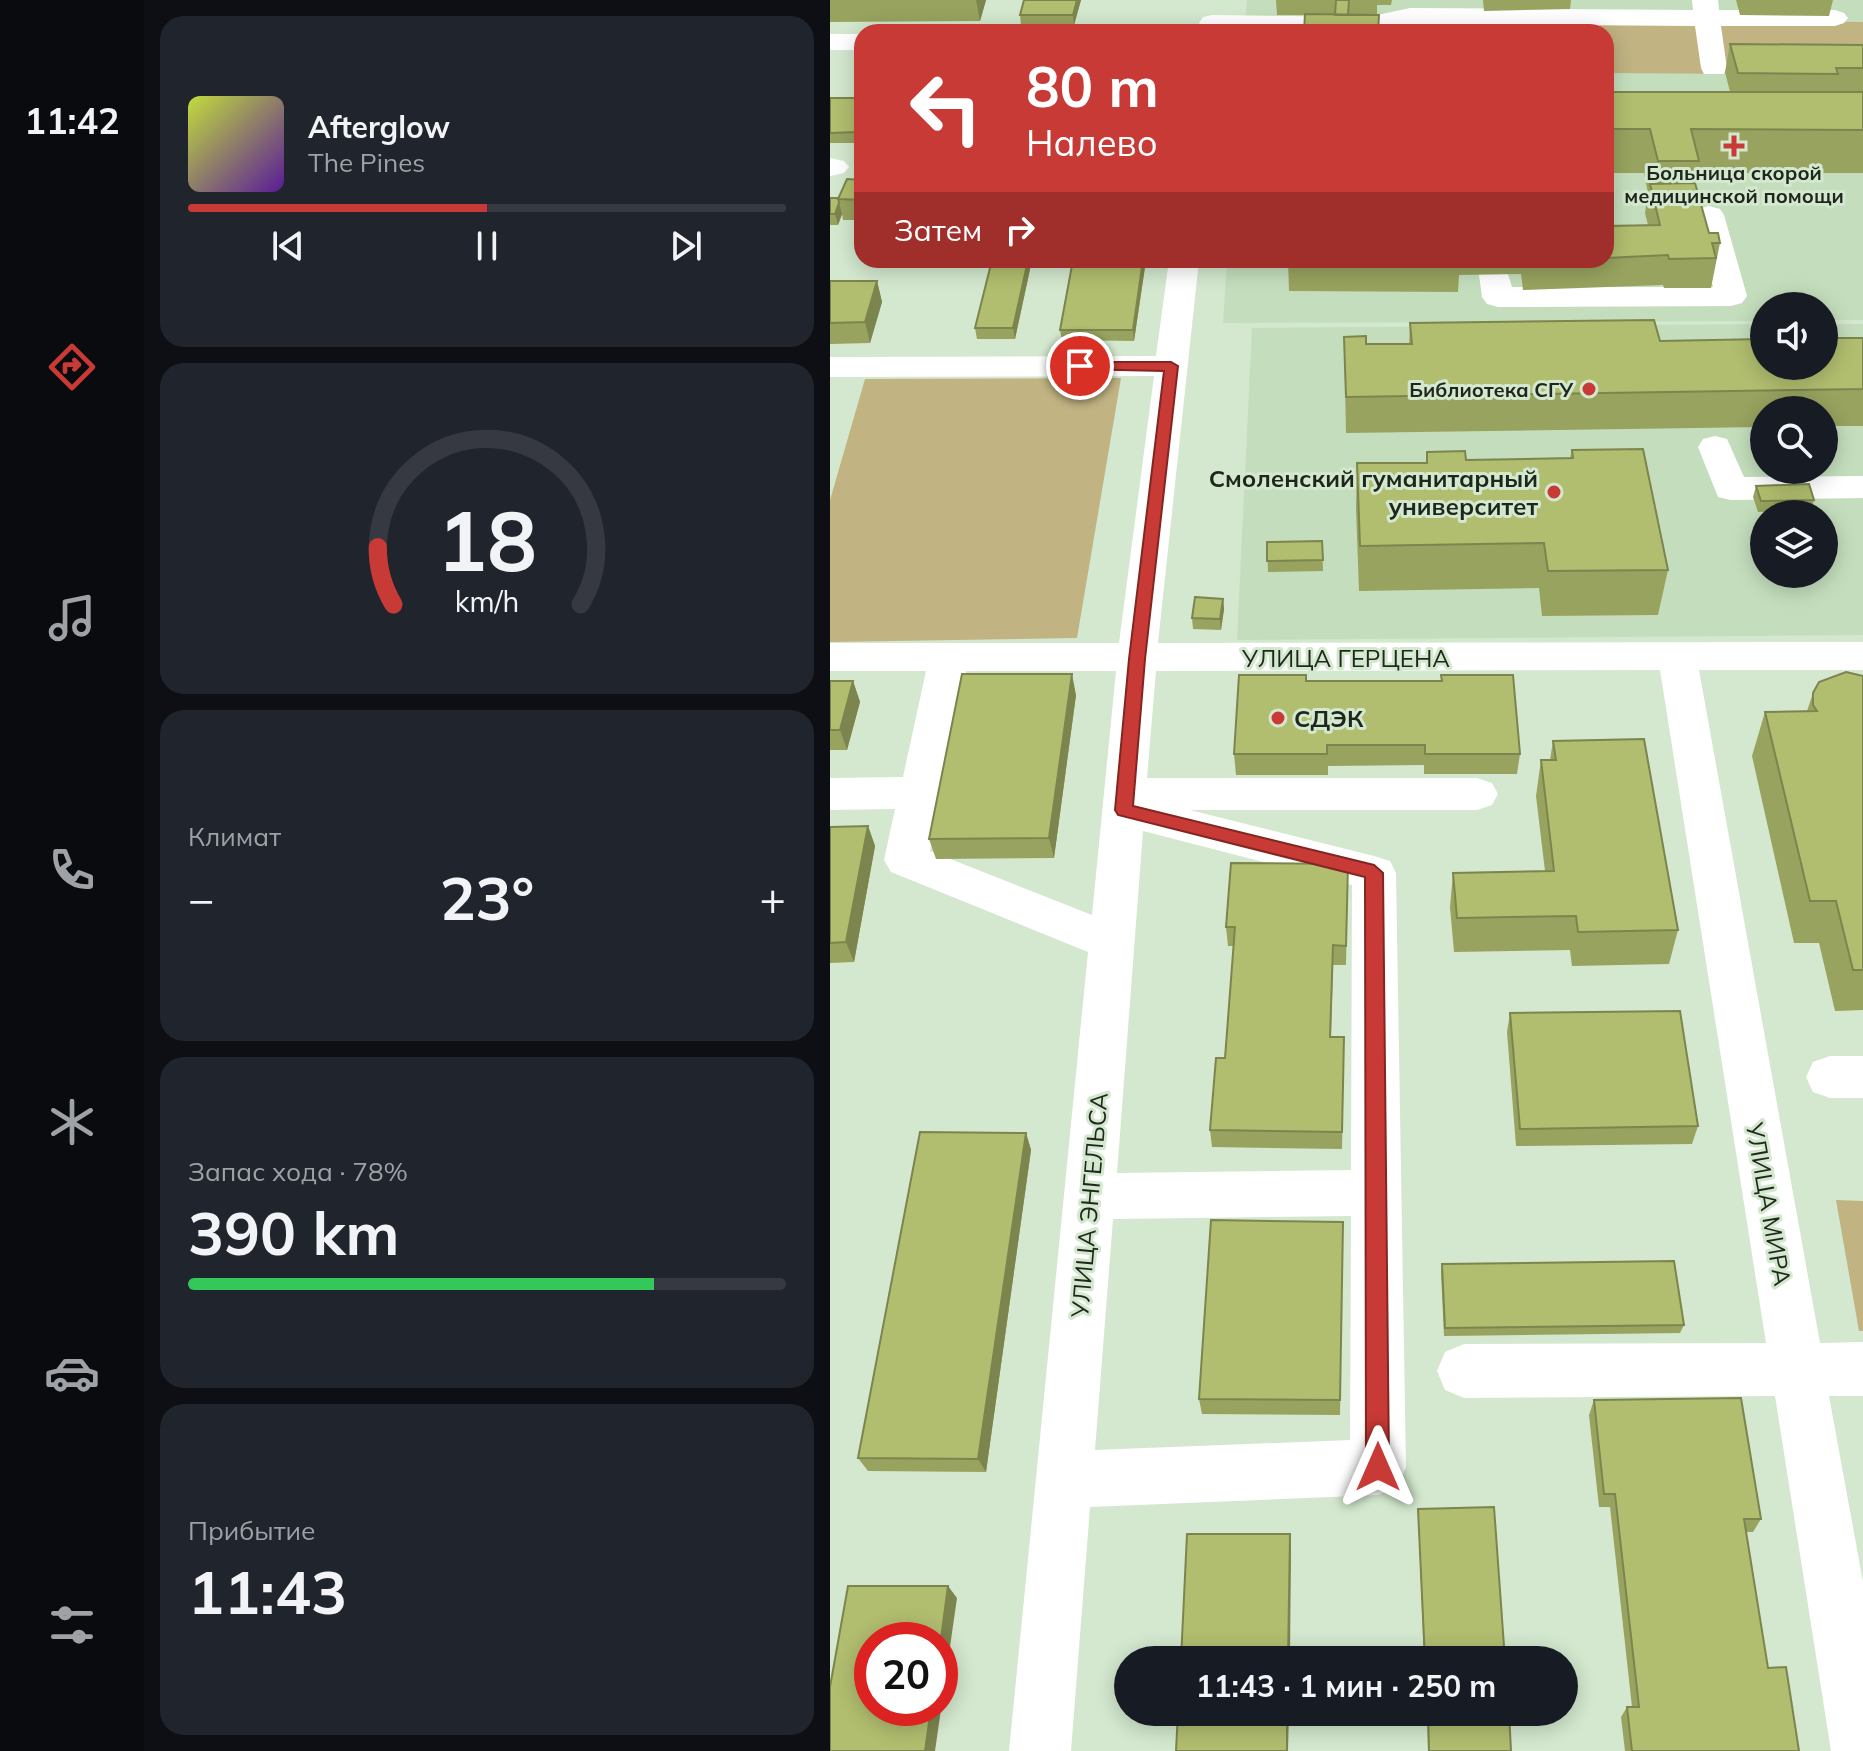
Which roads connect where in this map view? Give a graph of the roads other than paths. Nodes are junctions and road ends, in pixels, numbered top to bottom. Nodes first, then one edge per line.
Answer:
1 (1706, 9) edge
2 (1593, 16) edge
3 (1212, 18) edge
4 (1835, 18) dead end
5 (1346, 24) edge
6 (1373, 24) edge
7 (830, 42) edge
8 (854, 42) edge
9 (1714, 68) dead end
10 (1709, 215) dead end
11 (1183, 268) edge
12 (1494, 268) edge
13 (1171, 366) junction
14 (830, 367) edge
15 (1715, 447) dead end
16 (1863, 487) edge
17 (1677, 656) junction
18 (1863, 656) edge
19 (830, 657) edge
20 (949, 658) junction
21 (1137, 659) junction
22 (920, 793) junction
23 (830, 794) edge
24 (1477, 794) dead end
25 (1125, 802) junction
26 (1112, 942) junction
27 (1376, 1193) junction
28 (1089, 1196) junction
29 (1797, 1369) junction
30 (1863, 1369) edge
31 (1464, 1371) dead end
32 (1064, 1480) junction
33 (1040, 1751) edge
34 (1862, 1751) edge

1 - 2 street
1 - 4 street
1 - 9 street
2 - 6 street
3 - 5 street
7 - 8 street
10 - 12 street
11 - 13 street, УЛИЦА ЭНГЕЛЬСА
13 - 14 street
13 - 21 street, УЛИЦА ЭНГЕЛЬСА
15 - 16 street
17 - 18 street, УЛИЦА ГЕРЦЕНА
17 - 21 street, УЛИЦА ГЕРЦЕНА
17 - 29 street, УЛИЦА МИРА
19 - 20 street, УЛИЦА ГЕРЦЕНА
20 - 21 street, УЛИЦА ГЕРЦЕНА
20 - 22 street
21 - 25 street, УЛИЦА ЭНГЕЛЬСА
22 - 23 street
22 - 26 street
24 - 25 street
25 - 26 street, УЛИЦА ЭНГЕЛЬСА
25 - 27 street
26 - 28 street, УЛИЦА ЭНГЕЛЬСА
27 - 28 street
27 - 32 street
28 - 32 street, УЛИЦА ЭНГЕЛЬСА
29 - 30 street
29 - 31 street
29 - 34 street, УЛИЦА МИРА
32 - 33 street, УЛИЦА ЭНГЕЛЬСА

